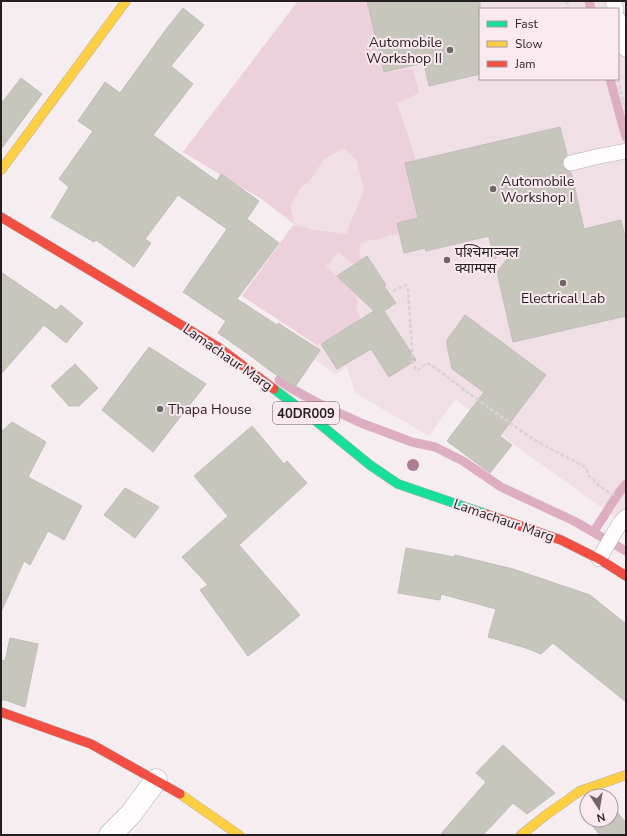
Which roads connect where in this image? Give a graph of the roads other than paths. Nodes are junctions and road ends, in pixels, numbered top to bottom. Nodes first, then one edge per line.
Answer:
1 (126, 1) edge
2 (619, 23) edge
3 (626, 49) edge
4 (626, 151) edge
5 (571, 163) dead end
6 (1, 170) edge
7 (1, 216) edge
8 (626, 517) edge
9 (599, 559) junction
10 (626, 576) edge
11 (1, 712) edge
12 (626, 775) edge
13 (156, 780) junction
14 (110, 835) edge
15 (240, 835) edge
16 (521, 835) edge

1 - 6 main road
2 - 3 lane
4 - 5 lane
7 - 9 main road, Lamachaur Marg / 40DR009
8 - 9 lane
9 - 10 main road, Lamachaur Marg / 40DR009
11 - 13 main road
12 - 16 main road
13 - 14 street
13 - 15 main road

